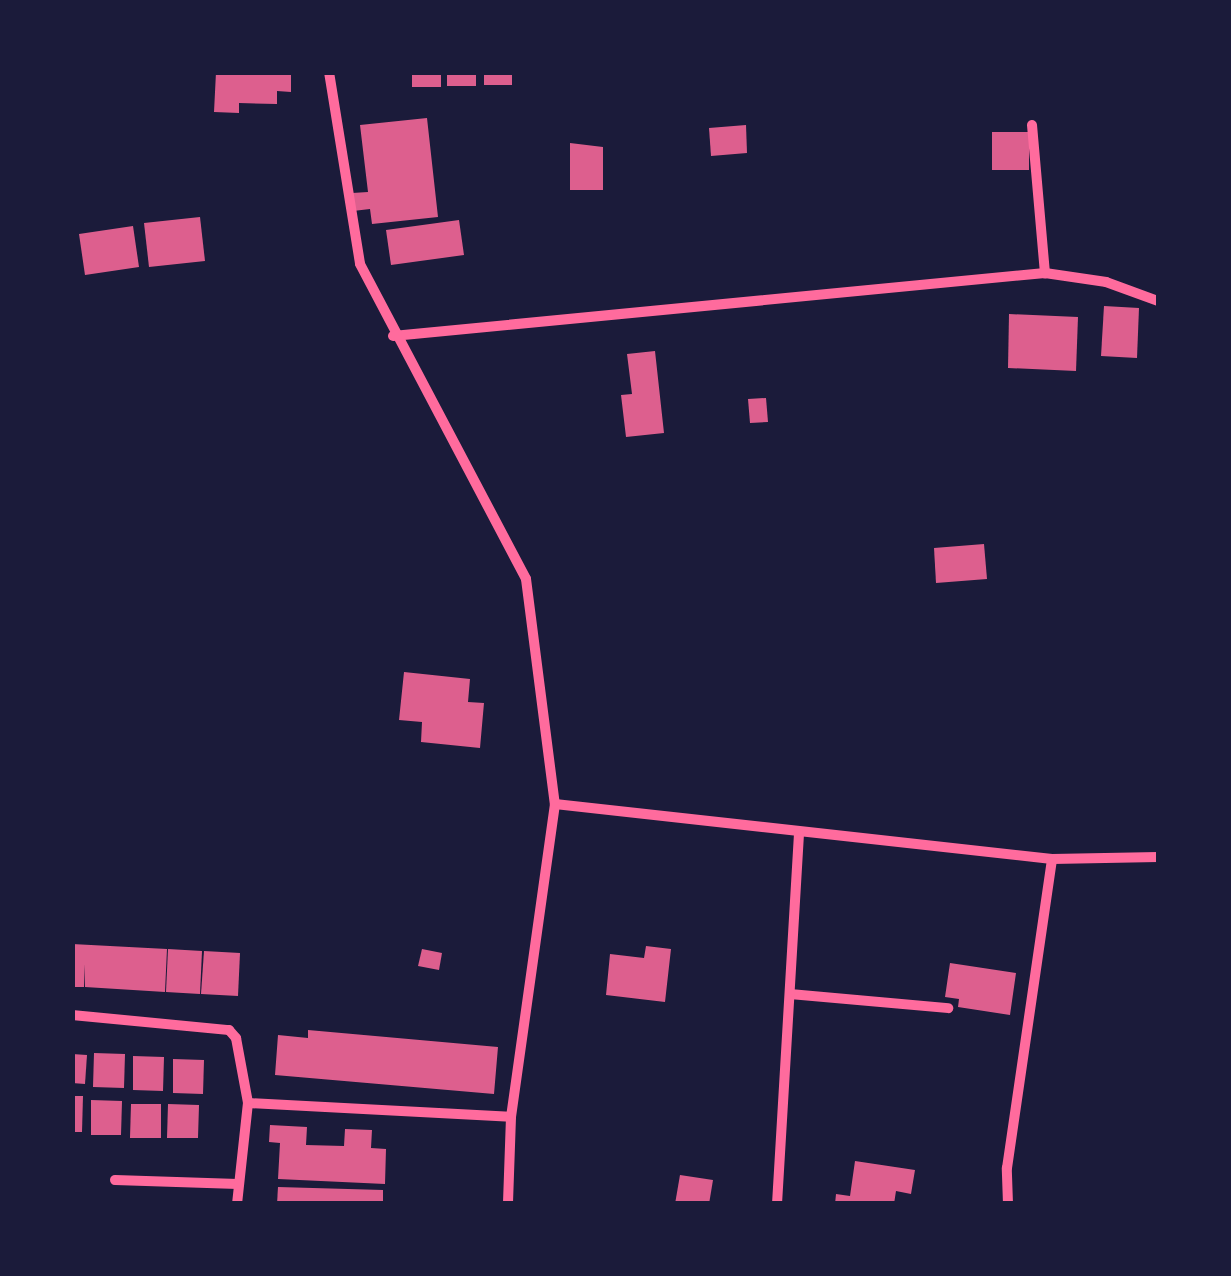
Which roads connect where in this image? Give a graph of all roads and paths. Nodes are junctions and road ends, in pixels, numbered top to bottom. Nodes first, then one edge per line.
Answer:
1 (329, 72) edge
2 (1032, 125) dead end
3 (1045, 273) junction
4 (1158, 301) edge
5 (393, 336) junction
6 (555, 804) junction
7 (799, 835) junction
8 (1158, 857) edge
9 (1052, 858) junction
10 (790, 994) junction
11 (948, 1008) dead end
12 (72, 1016) edge
13 (248, 1102) junction
14 (511, 1117) junction
15 (115, 1180) dead end
16 (238, 1184) junction
17 (236, 1204) edge
18 (508, 1204) edge
19 (778, 1204) edge
20 (1008, 1204) edge

1 - 5 street
2 - 3 street
3 - 4 street
3 - 5 street
5 - 6 street
6 - 7 street
6 - 14 street
7 - 9 street
7 - 10 street
8 - 9 street
9 - 20 street
10 - 11 street
10 - 19 street
12 - 13 street
13 - 14 street
13 - 16 street
14 - 18 street
15 - 16 street
16 - 17 street

